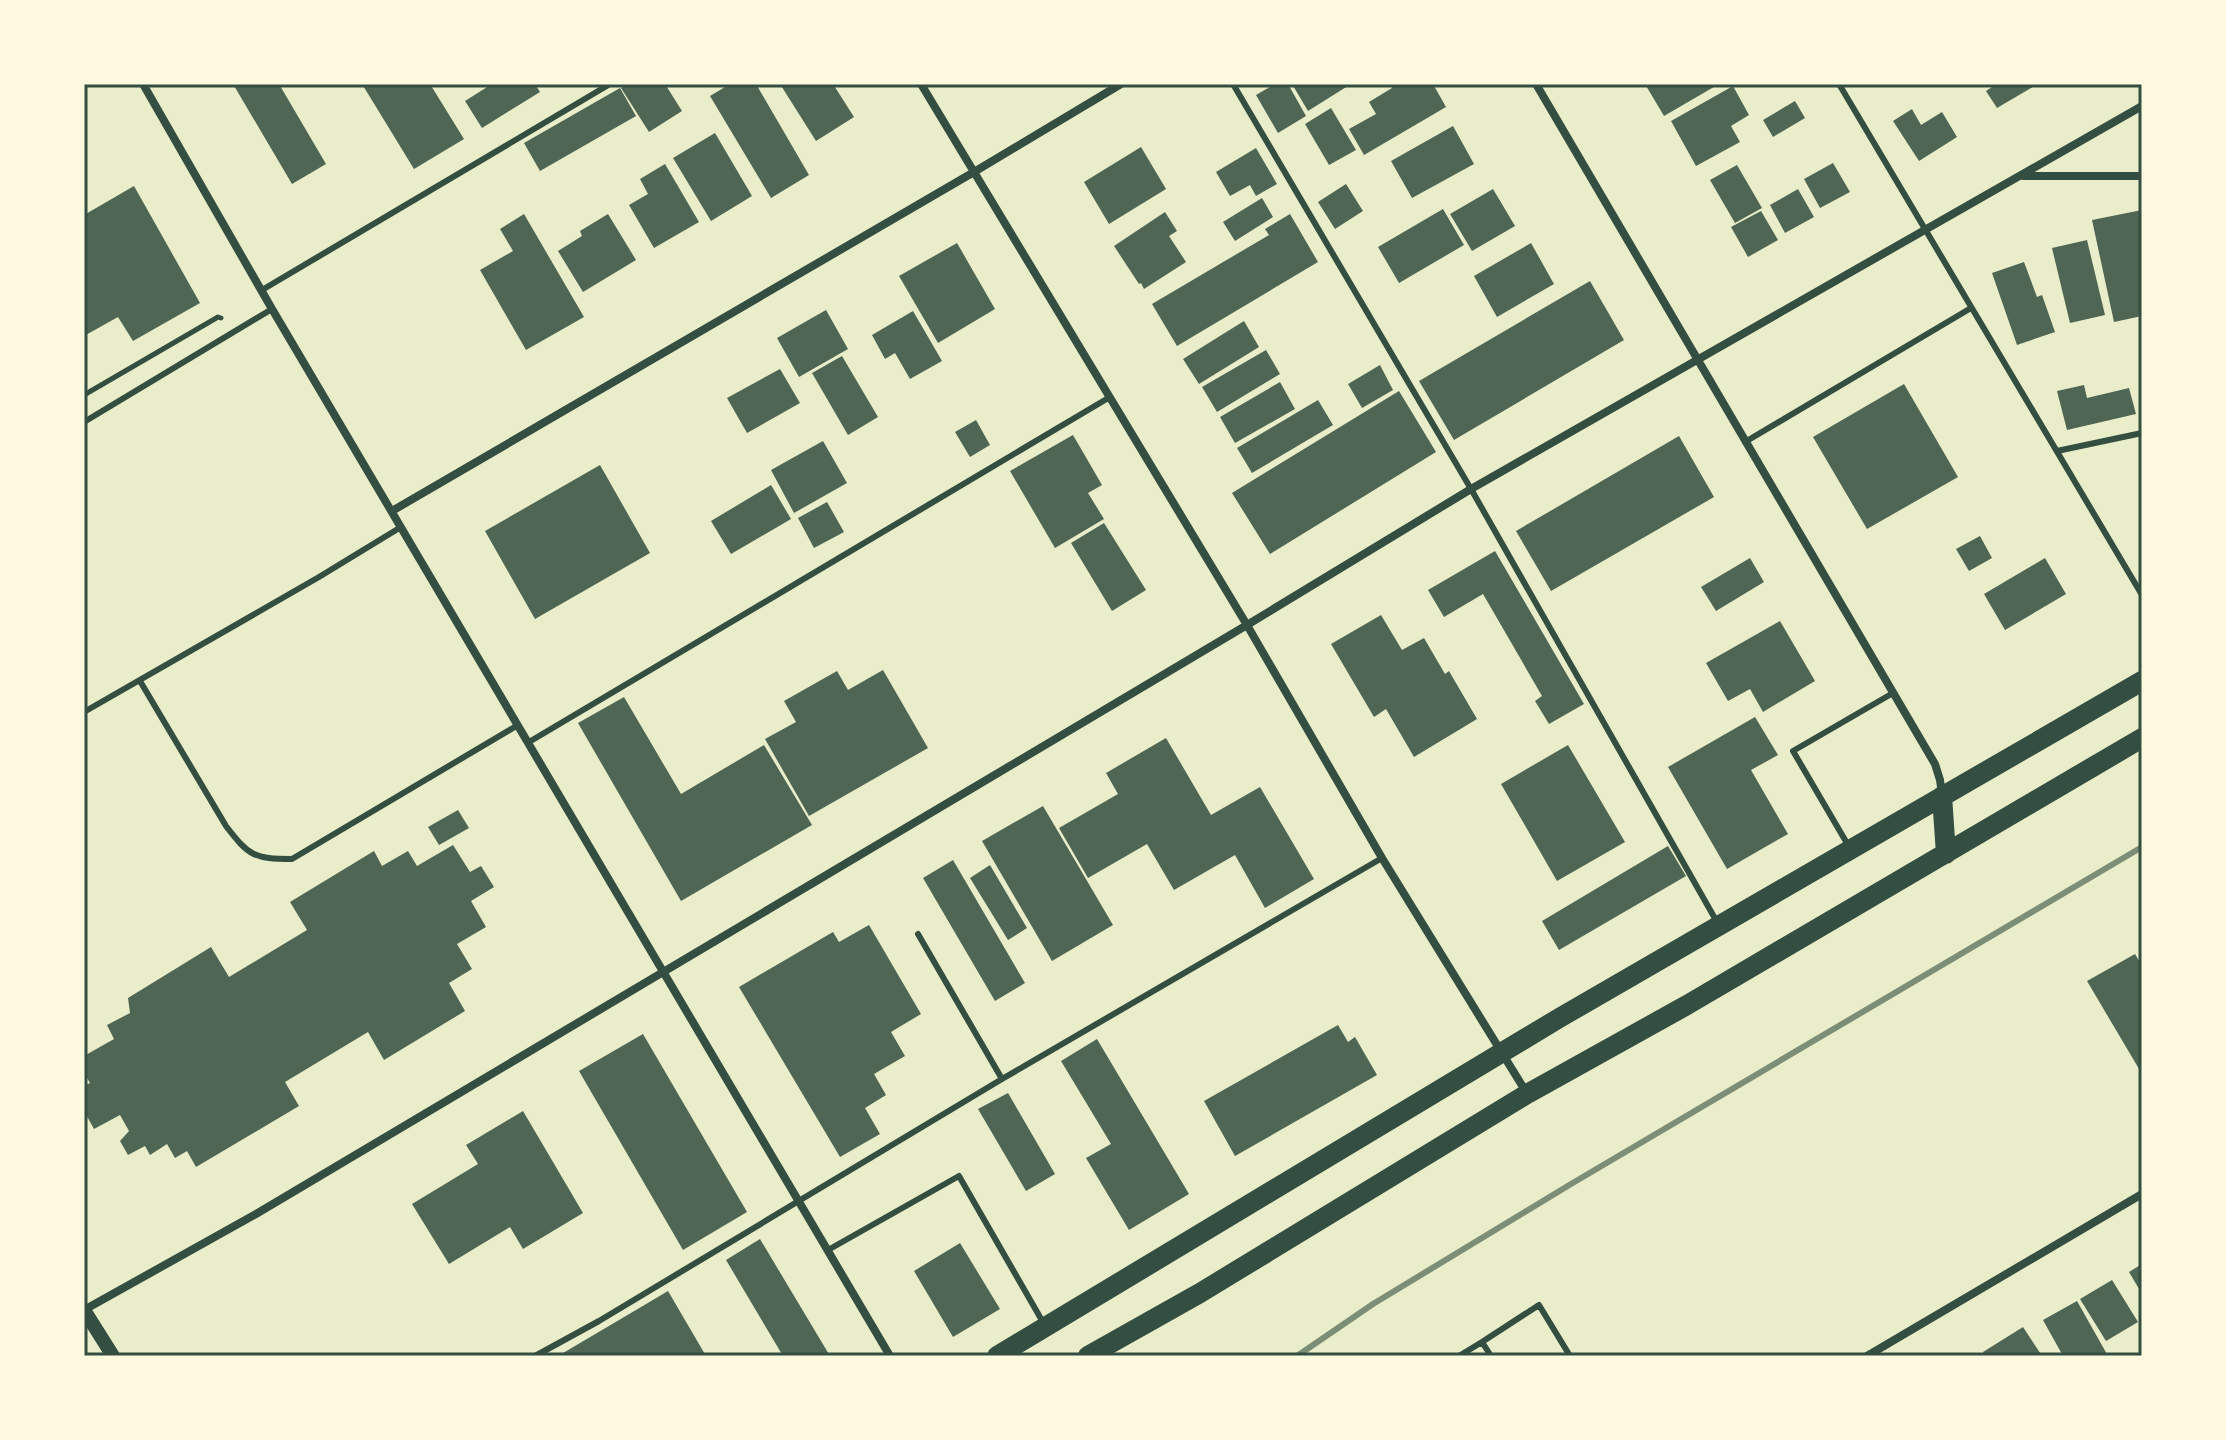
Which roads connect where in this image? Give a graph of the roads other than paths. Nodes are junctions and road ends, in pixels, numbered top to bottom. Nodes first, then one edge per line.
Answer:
1 (143, 84) edge
2 (610, 84) edge
3 (921, 84) edge
4 (1121, 84) edge
5 (1233, 84) edge
6 (1536, 84) edge
7 (1839, 84) edge
8 (2142, 106) edge
9 (974, 172) junction
10 (2022, 176) junction
11 (2142, 176) edge
12 (1925, 231) junction
13 (262, 290) junction
14 (1971, 308) junction
15 (272, 309) junction
16 (1699, 360) junction
17 (1110, 397) junction
18 (84, 422) edge
19 (2142, 433) edge
20 (1745, 442) junction
21 (2057, 451) junction
22 (1471, 489) junction
23 (392, 511) junction
24 (401, 527) junction
25 (2142, 595) edge
26 (1247, 625) junction
27 (140, 681) junction
28 (2142, 681) edge
29 (1893, 693) junction
30 (84, 712) edge
31 (518, 725) junction
32 (2142, 738) edge
33 (529, 742) junction
34 (1942, 796) junction
35 (1850, 849) junction
36 (1946, 854) junction
37 (1382, 858) junction
38 (1719, 925) junction
39 (918, 934) dead end
40 (664, 971) junction
41 (1503, 1053) junction
42 (1002, 1079) junction
43 (1527, 1094) junction
44 (2142, 1194) edge
45 (800, 1202) junction
46 (828, 1250) junction
47 (84, 1311) edge
48 (1046, 1327) junction
49 (1482, 1342) junction
50 (113, 1356) edge
51 (535, 1356) edge
52 (890, 1356) edge
53 (997, 1356) edge
54 (1088, 1356) edge
55 (1459, 1356) edge
56 (1491, 1356) edge
57 (1570, 1356) edge
58 (1867, 1356) edge

1 - 13 street
2 - 13 lane
3 - 9 street
4 - 9 street
5 - 22 lane
6 - 16 street
7 - 12 lane
8 - 10 street
9 - 17 street
9 - 23 street
10 - 11 street
10 - 12 street
12 - 14 lane
12 - 16 street
13 - 15 street
14 - 20 lane
14 - 21 lane
15 - 18 lane
15 - 23 street
16 - 20 street
16 - 22 street
17 - 26 street
17 - 33 lane
19 - 21 lane
20 - 29 street
21 - 25 lane
22 - 26 street
22 - 38 lane
23 - 24 street
24 - 27 lane
24 - 31 street
26 - 37 street
26 - 40 street
27 - 30 lane
27 - 31 lane
28 - 34 main road
29 - 34 street
29 - 35 lane
31 - 33 street
32 - 36 main road
33 - 40 street
34 - 35 main road
34 - 36 main road
35 - 38 main road
36 - 43 main road
37 - 41 street
37 - 42 lane
38 - 41 main road
39 - 42 lane
40 - 45 street
40 - 47 street
41 - 43 street
41 - 48 main road
42 - 45 lane
43 - 54 main road
44 - 58 street
45 - 46 street
45 - 51 lane
46 - 48 lane
46 - 52 street
47 - 50 street
48 - 53 main road
49 - 55 lane
49 - 56 lane
49 - 57 lane

